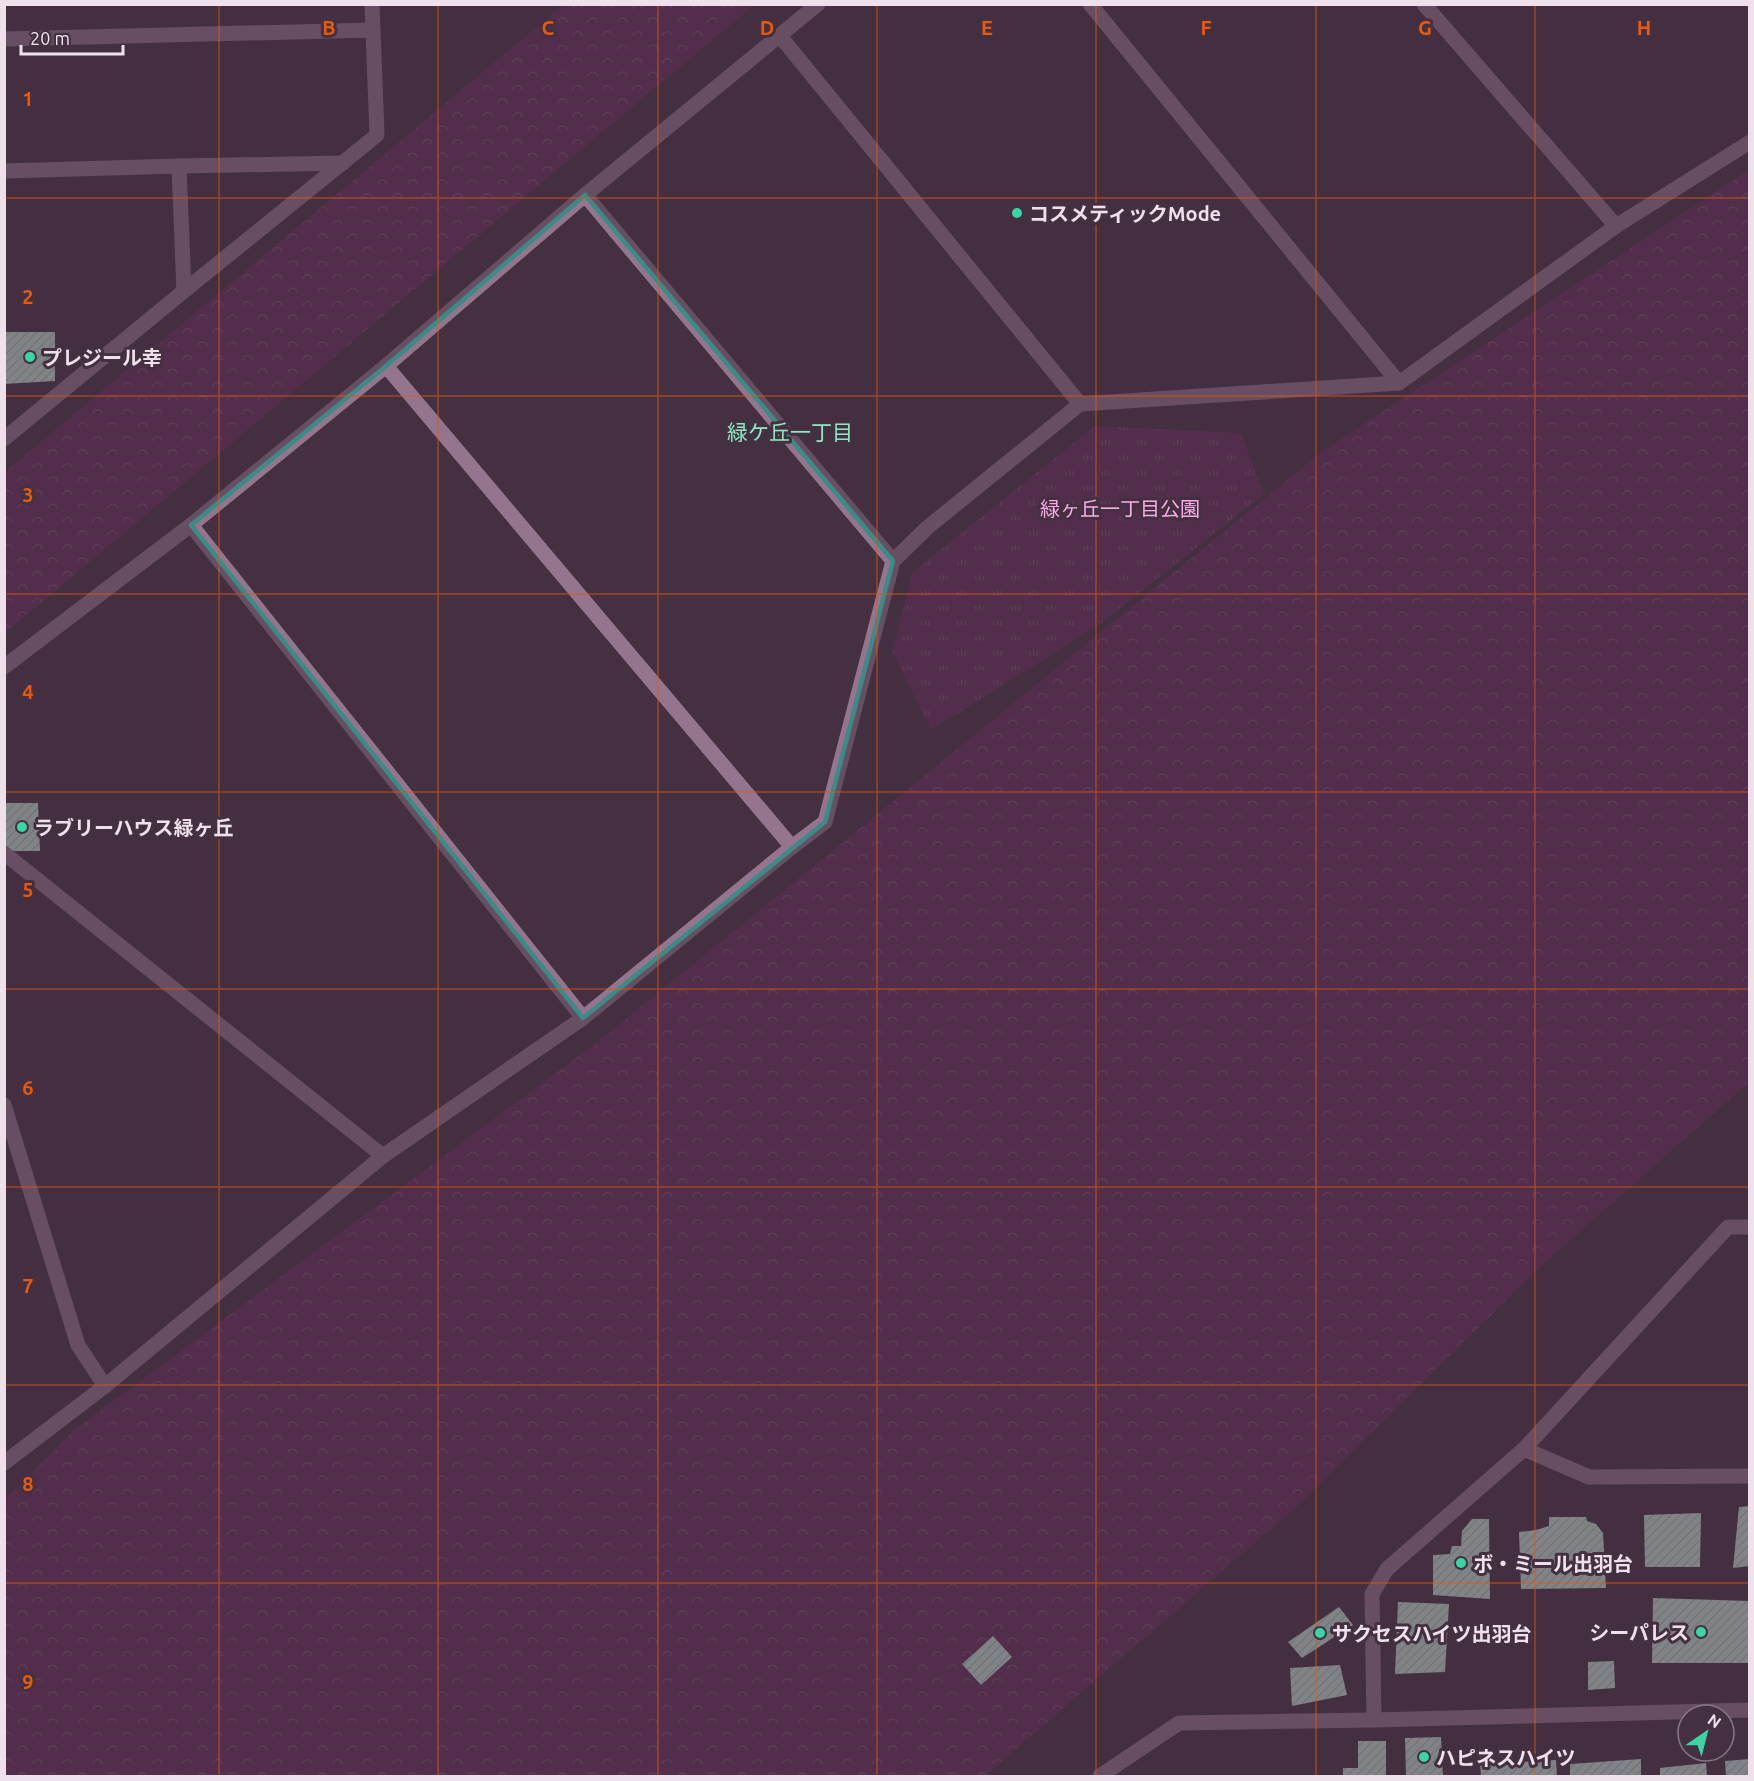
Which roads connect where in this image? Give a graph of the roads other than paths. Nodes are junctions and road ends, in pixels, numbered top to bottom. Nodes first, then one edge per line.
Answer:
1 (372, 4) edge
2 (818, 4) edge
3 (1090, 4) edge
4 (1424, 4) edge
5 (373, 30) junction
6 (780, 36) junction
7 (4, 39) edge
8 (1749, 142) edge
9 (343, 163) junction
10 (179, 166) junction
11 (4, 171) edge
12 (585, 195) junction
13 (1616, 226) junction
14 (183, 291) junction
15 (386, 366) junction
16 (1399, 382) junction
17 (1080, 404) junction
18 (4, 439) edge
19 (190, 525) junction
20 (893, 561) junction
21 (4, 668) edge
22 (792, 847) junction
23 (4, 853) edge
24 (583, 1018) junction
25 (4, 1105) edge
26 (384, 1156) junction
27 (1749, 1227) edge
28 (105, 1386) junction
29 (1524, 1449) junction
30 (4, 1463) edge
31 (1749, 1476) edge
32 (1749, 1710) edge
33 (1374, 1720) junction
34 (1100, 1776) edge

1 - 5 street
2 - 6 street
3 - 16 street
4 - 13 street
5 - 7 street
5 - 9 street
6 - 12 street
6 - 17 street
8 - 13 street
9 - 10 street
9 - 14 street
10 - 11 street
10 - 14 street
12 - 15 street
12 - 20 street
13 - 16 street
14 - 18 street
15 - 19 street
15 - 22 street
16 - 17 street
17 - 20 street
19 - 21 street
19 - 24 street
20 - 22 street
22 - 24 street
23 - 26 street
24 - 26 street
25 - 28 street
26 - 28 street
27 - 29 street
28 - 30 street
29 - 31 street
29 - 33 street
32 - 33 street
33 - 34 street

